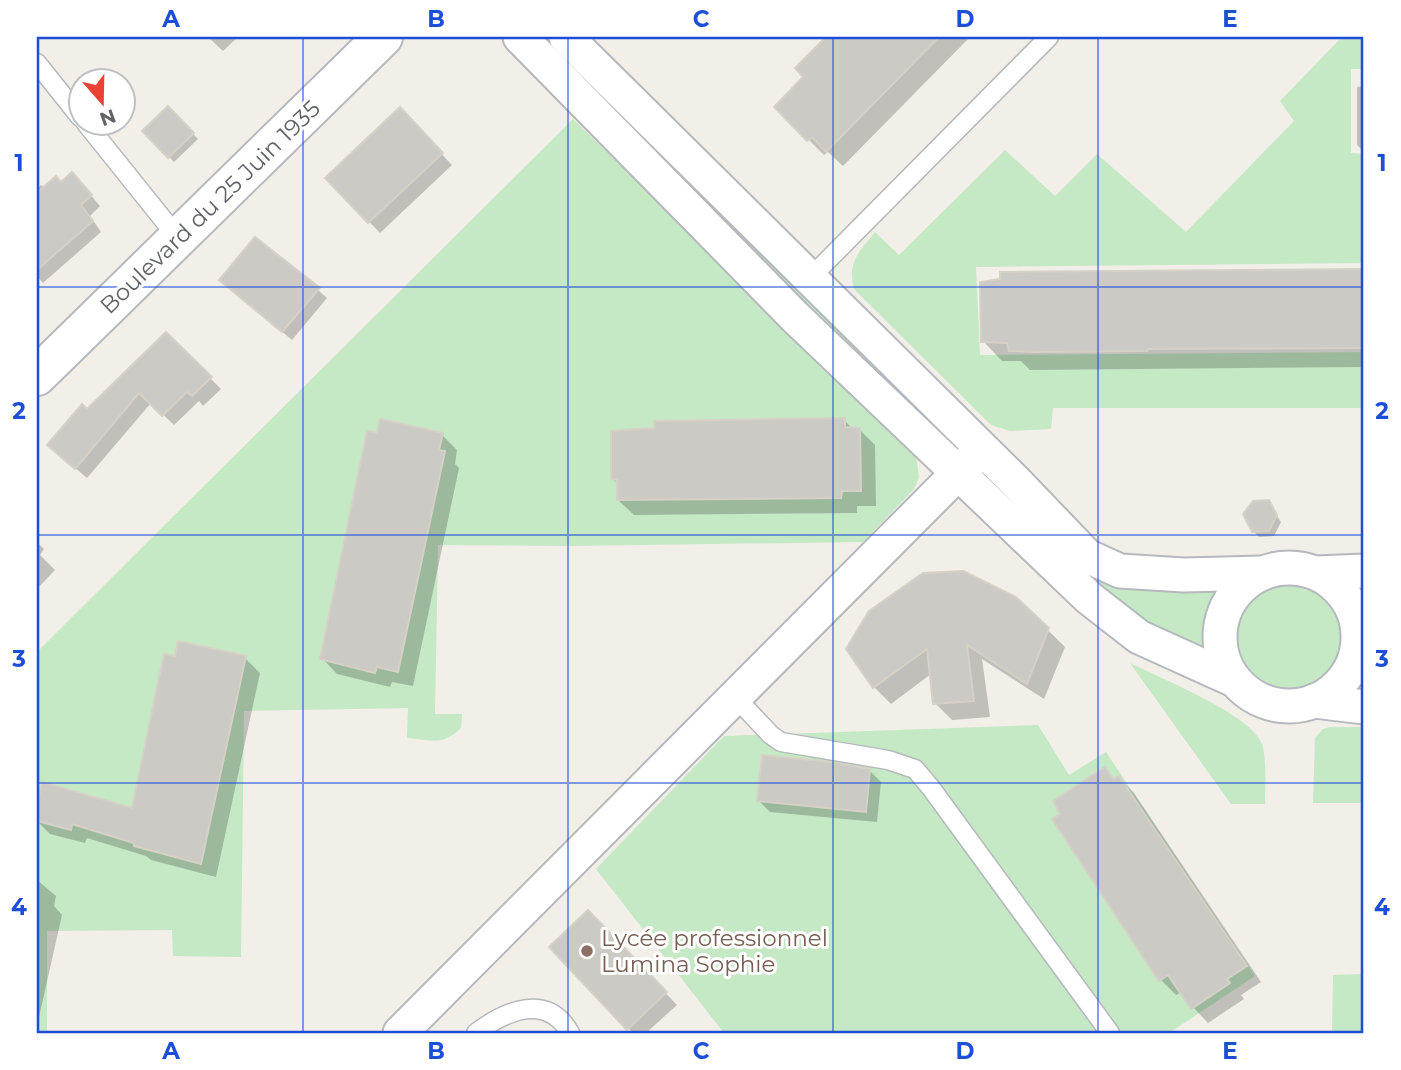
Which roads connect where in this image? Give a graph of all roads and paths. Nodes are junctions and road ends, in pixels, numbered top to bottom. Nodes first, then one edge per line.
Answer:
1 (383, 37) edge
2 (520, 37) edge
3 (566, 37) edge
4 (1049, 37) edge
5 (37, 62) edge
6 (66, 99) edge
7 (96, 136) edge
8 (178, 238) junction
9 (811, 277) junction
10 (37, 376) edge
11 (971, 461) junction
12 (1364, 570) edge
13 (1263, 573) junction
14 (1315, 573) junction
15 (1234, 680) junction
16 (735, 697) junction
17 (1314, 701) junction
18 (1364, 707) edge
19 (400, 1033) edge
20 (476, 1033) edge
21 (570, 1033) edge
22 (1110, 1033) edge

1 - 8 main road, Boulevard du 25 Juin 1935
2 - 11 street
3 - 9 street
4 - 9 lane
5 - 6 lane
7 - 8 lane
8 - 10 main road, Boulevard du 25 Juin 1935
9 - 11 street
11 - 13 street
11 - 15 street
11 - 16 street
12 - 14 street
13 - 14 street
13 - 15 street
14 - 17 street
15 - 17 street
16 - 19 street
16 - 22 lane
17 - 18 street
20 - 21 lane

